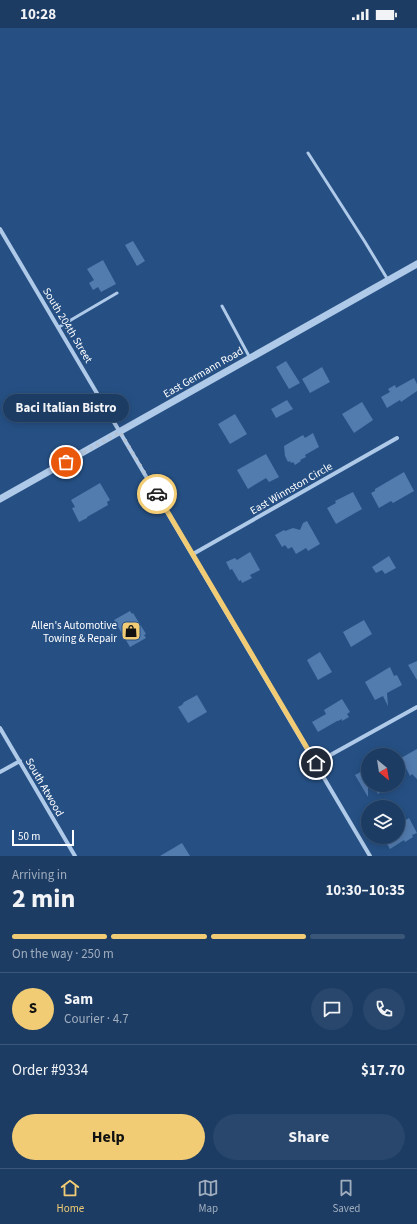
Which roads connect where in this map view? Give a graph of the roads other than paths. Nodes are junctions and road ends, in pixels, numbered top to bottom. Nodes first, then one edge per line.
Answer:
1 (308, 153) dead end
2 (0, 228) edge
3 (417, 264) edge
4 (388, 280) junction
5 (117, 293) dead end
6 (222, 306) dead end
7 (58, 327) junction
8 (250, 358) junction
9 (120, 432) junction
10 (397, 438) dead end
11 (0, 499) edge
12 (193, 554) junction
13 (417, 707) edge
14 (0, 728) edge
15 (20, 761) junction
16 (316, 763) junction
17 (0, 772) edge
18 (75, 856) edge
19 (370, 856) edge

1 - 4 lane
2 - 7 street, South 204th Street
3 - 4 street, East Germann Road
4 - 8 street, East Germann Road
5 - 7 lane
6 - 8 lane
7 - 9 street, South 204th Street
8 - 9 street, East Germann Road
9 - 11 street, East Germann Road
9 - 12 street, South 204th Street
10 - 12 street, East Winnston Circle
12 - 16 street, South 204th Street
13 - 16 street
14 - 15 street, South Atwood
15 - 17 street
15 - 18 street, South Atwood
16 - 19 street, South 204th Street

